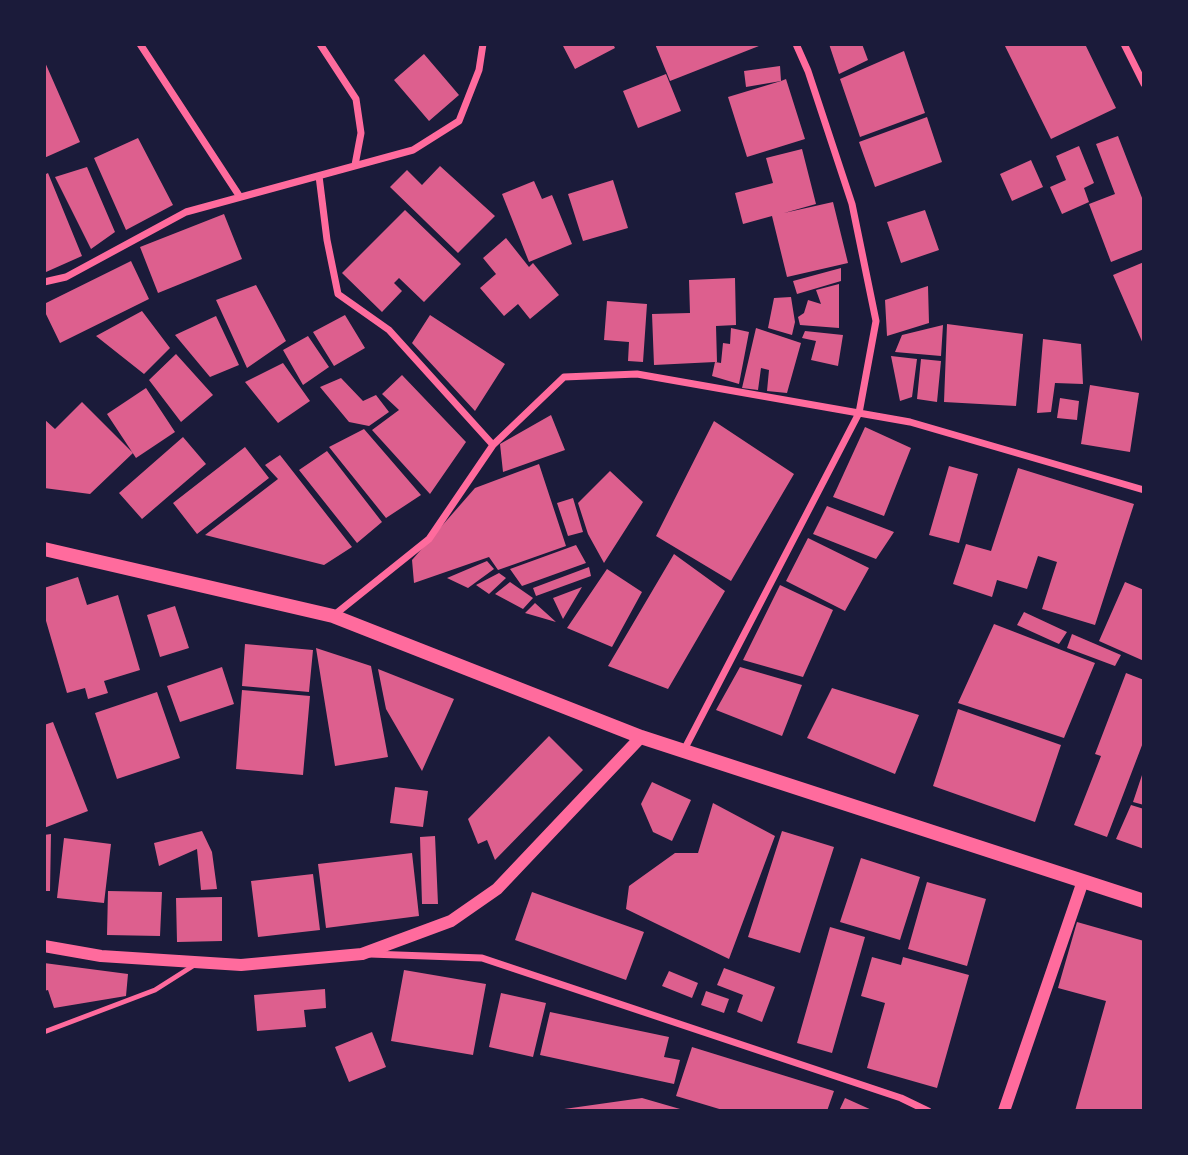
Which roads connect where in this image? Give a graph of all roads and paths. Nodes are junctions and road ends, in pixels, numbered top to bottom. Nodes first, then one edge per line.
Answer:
1 (140, 44) edge
2 (320, 44) edge
3 (483, 44) edge
4 (796, 44) edge
5 (1124, 44) edge
6 (1144, 84) edge
7 (355, 165) junction
8 (319, 176) junction
9 (240, 197) junction
10 (44, 282) edge
11 (859, 413) junction
12 (493, 445) junction
13 (1144, 490) edge
14 (44, 550) edge
15 (333, 616) junction
16 (641, 737) junction
17 (684, 751) junction
18 (1083, 881) junction
19 (1144, 901) edge
20 (44, 946) edge
21 (362, 954) junction
22 (199, 962) junction
23 (44, 1032) edge
24 (928, 1111) edge
25 (1004, 1111) edge

1 - 9 street
2 - 7 street
3 - 7 street
4 - 11 street
5 - 6 street
7 - 8 street
8 - 9 street
8 - 12 street
9 - 10 street
11 - 12 street
11 - 13 street
11 - 17 street
12 - 15 street
14 - 15 main road
15 - 16 main road
16 - 17 main road
16 - 21 street
17 - 18 main road
18 - 19 main road
18 - 25 street
20 - 22 street
21 - 22 street
21 - 24 street
22 - 23 lane

